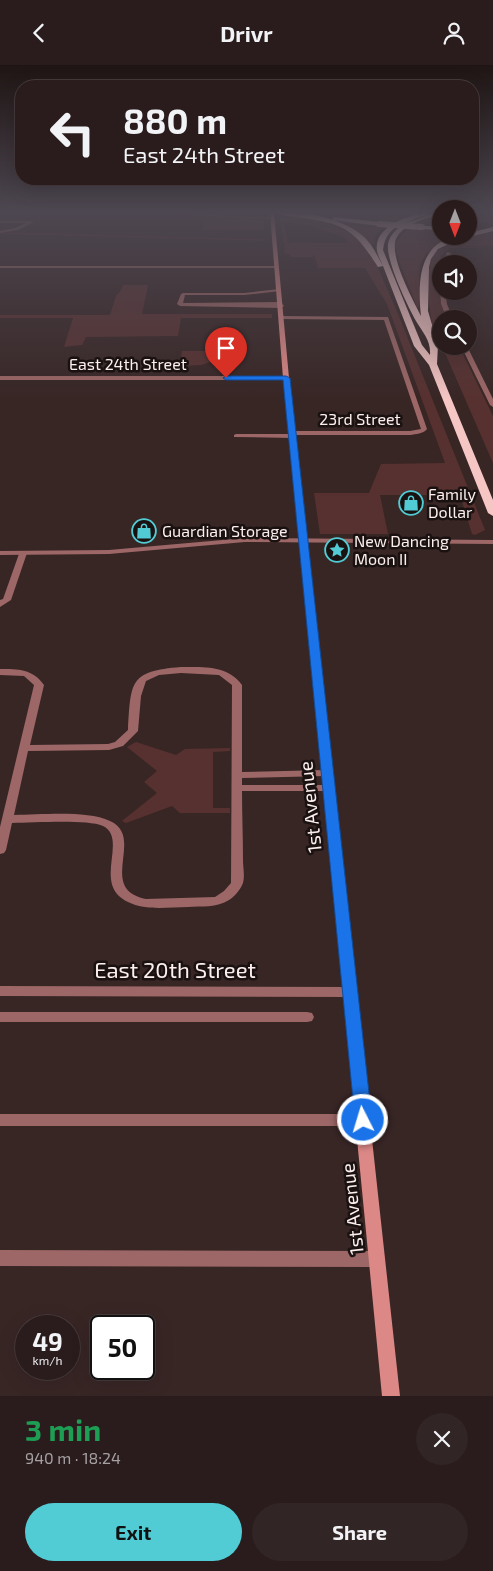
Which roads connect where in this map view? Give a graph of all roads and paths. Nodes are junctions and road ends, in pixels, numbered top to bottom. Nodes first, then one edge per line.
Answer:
1 (278, 275) edge
2 (389, 275) edge
3 (401, 275) edge
4 (424, 275) edge
5 (279, 290) junction
6 (281, 305) junction
7 (282, 318) junction
8 (430, 336) junction
9 (468, 355) edge
10 (433, 364) junction
11 (0, 378) edge
12 (286, 378) junction
13 (493, 405) edge
14 (293, 437) junction
15 (237, 438) dead end
16 (493, 513) edge
17 (304, 541) junction
18 (493, 542) edge
19 (0, 553) edge
20 (23, 553) junction
21 (1, 603) edge
22 (0, 672) edge
23 (24, 748) junction
24 (326, 773) junction
25 (237, 775) junction
26 (236, 788) junction
27 (328, 788) junction
28 (8, 819) junction
29 (2, 837) edge
30 (0, 851) edge
31 (0, 991) edge
32 (351, 992) junction
33 (0, 1017) edge
34 (307, 1017) dead end
35 (363, 1120) junction
36 (0, 1121) edge
37 (0, 1258) edge
38 (377, 1259) junction
39 (391, 1396) edge

1 - 5 main road, 1st Avenue
2 - 10 highway
3 - 8 highway
4 - 8 highway
5 - 6 main road, 1st Avenue
5 - 6 street
6 - 7 main road, 1st Avenue
7 - 12 main road, 1st Avenue
7 - 14 street, 23rd Street
8 - 10 highway
9 - 13 street
10 - 16 highway
11 - 12 street, East 24th Street
12 - 14 main road, 1st Avenue
14 - 15 street, 23rd Street
14 - 17 main road, 1st Avenue
17 - 18 street
17 - 20 street
17 - 24 main road, 1st Avenue
19 - 20 street
20 - 21 street
22 - 23 street
23 - 25 street
23 - 28 street
24 - 25 street
24 - 27 main road, 1st Avenue
25 - 26 street
26 - 27 street
26 - 28 street
27 - 32 main road, 1st Avenue
28 - 29 street
29 - 30 street
31 - 32 street, East 20th Street
32 - 35 main road, 1st Avenue
33 - 34 street
35 - 36 street
35 - 38 main road, 1st Avenue
37 - 38 street
38 - 39 main road, 1st Avenue

